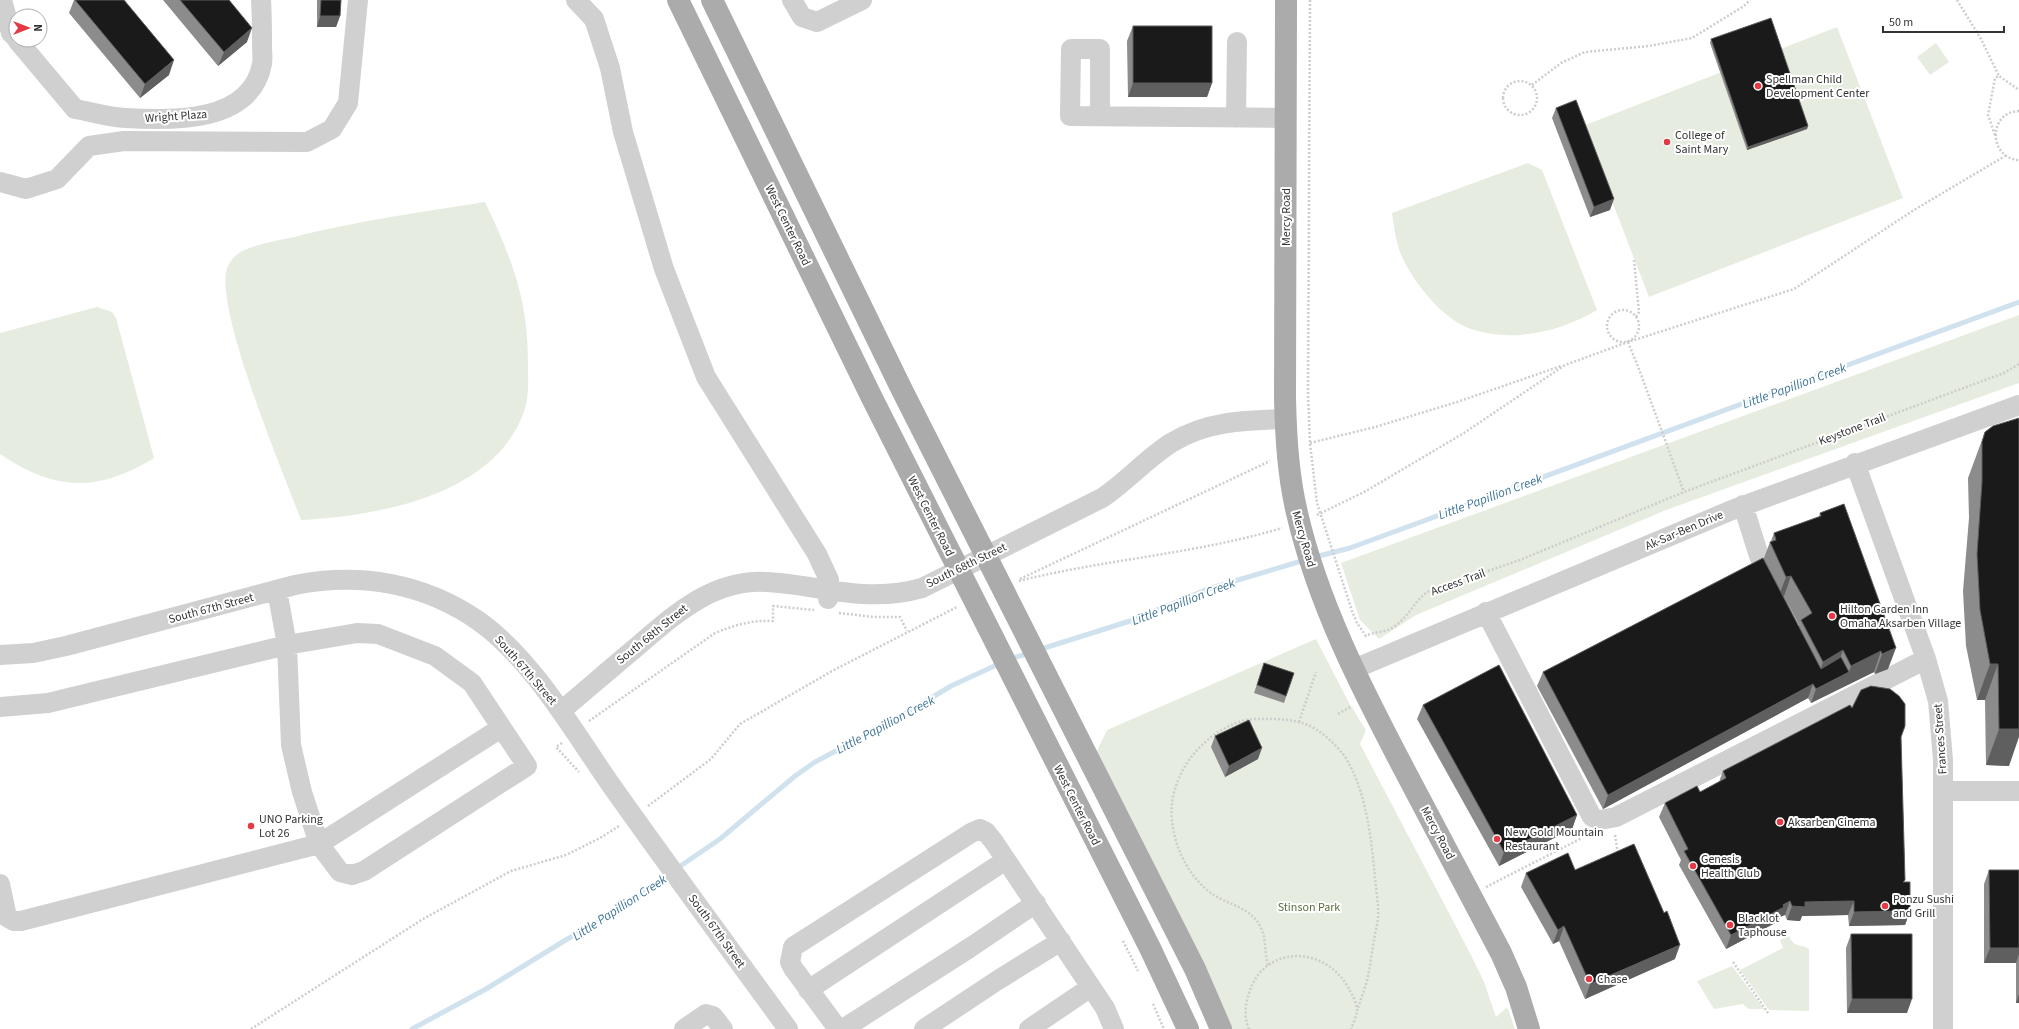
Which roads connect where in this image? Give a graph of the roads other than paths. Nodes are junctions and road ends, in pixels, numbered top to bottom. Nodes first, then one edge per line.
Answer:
1 (2, 0) edge
2 (261, 0) edge
3 (358, 0) edge
4 (576, 0) edge
5 (678, 0) edge
6 (712, 0) edge
7 (792, 0) edge
8 (862, 0) edge
9 (1286, 0) edge
10 (8, 21) edge
11 (1237, 42) dead end
12 (24, 48) edge
13 (1100, 116) dead end
14 (1236, 118) junction
15 (1286, 118) junction
16 (0, 182) edge
17 (2019, 405) edge
18 (1286, 419) junction
19 (1855, 463) junction
20 (1743, 505) junction
21 (277, 590) junction
22 (1782, 602) edge
23 (827, 603) junction
24 (1486, 612) junction
25 (287, 645) junction
26 (0, 655) edge
27 (1926, 659) junction
28 (1354, 669) junction
29 (0, 707) edge
30 (562, 711) junction
31 (501, 728) junction
32 (1943, 791) junction
33 (2019, 791) edge
34 (320, 844) junction
35 (1006, 860) junction
36 (0, 884) edge
37 (1036, 903) junction
38 (1061, 941) junction
39 (1091, 987) junction
40 (808, 990) junction
41 (1112, 1028) edge
42 (684, 1029) edge
43 (723, 1029) edge
44 (788, 1029) edge
45 (838, 1029) edge
46 (843, 1029) edge
47 (924, 1029) edge
48 (1029, 1029) edge
49 (1188, 1029) edge
50 (1221, 1029) edge
51 (1529, 1029) edge
52 (1943, 1029) edge

1 - 10 street, Wright Plaza
2 - 12 street, Wright Plaza
3 - 16 street
4 - 23 street
5 - 49 main road, West Center Road
6 - 50 main road
7 - 8 street
9 - 15 main road, Mercy Road
11 - 14 street
13 - 14 street
14 - 15 street
15 - 18 main road, Mercy Road
17 - 19 street, Ak-Sar-Ben Drive
18 - 23 street, South 68th Street
18 - 28 main road, Mercy Road
19 - 20 street, Ak-Sar-Ben Drive
19 - 27 street, Frances Street
20 - 22 street
20 - 24 street, Ak-Sar-Ben Drive
21 - 25 street
21 - 26 street, South 67th Street
21 - 30 street, South 67th Street
23 - 30 street, South 68th Street
24 - 27 street
24 - 28 street, Ak-Sar-Ben Drive
25 - 29 street
25 - 31 street
25 - 34 street
27 - 32 street, Frances Street
28 - 51 main road, Mercy Road
30 - 44 street, South 67th Street
31 - 34 street
31 - 34 street
32 - 33 street
32 - 52 street, Frances Street
34 - 36 street
35 - 37 street
35 - 40 street
35 - 40 street
37 - 38 street
37 - 46 street
38 - 39 street
38 - 47 street
39 - 41 street
39 - 48 street
40 - 45 street
42 - 43 street

